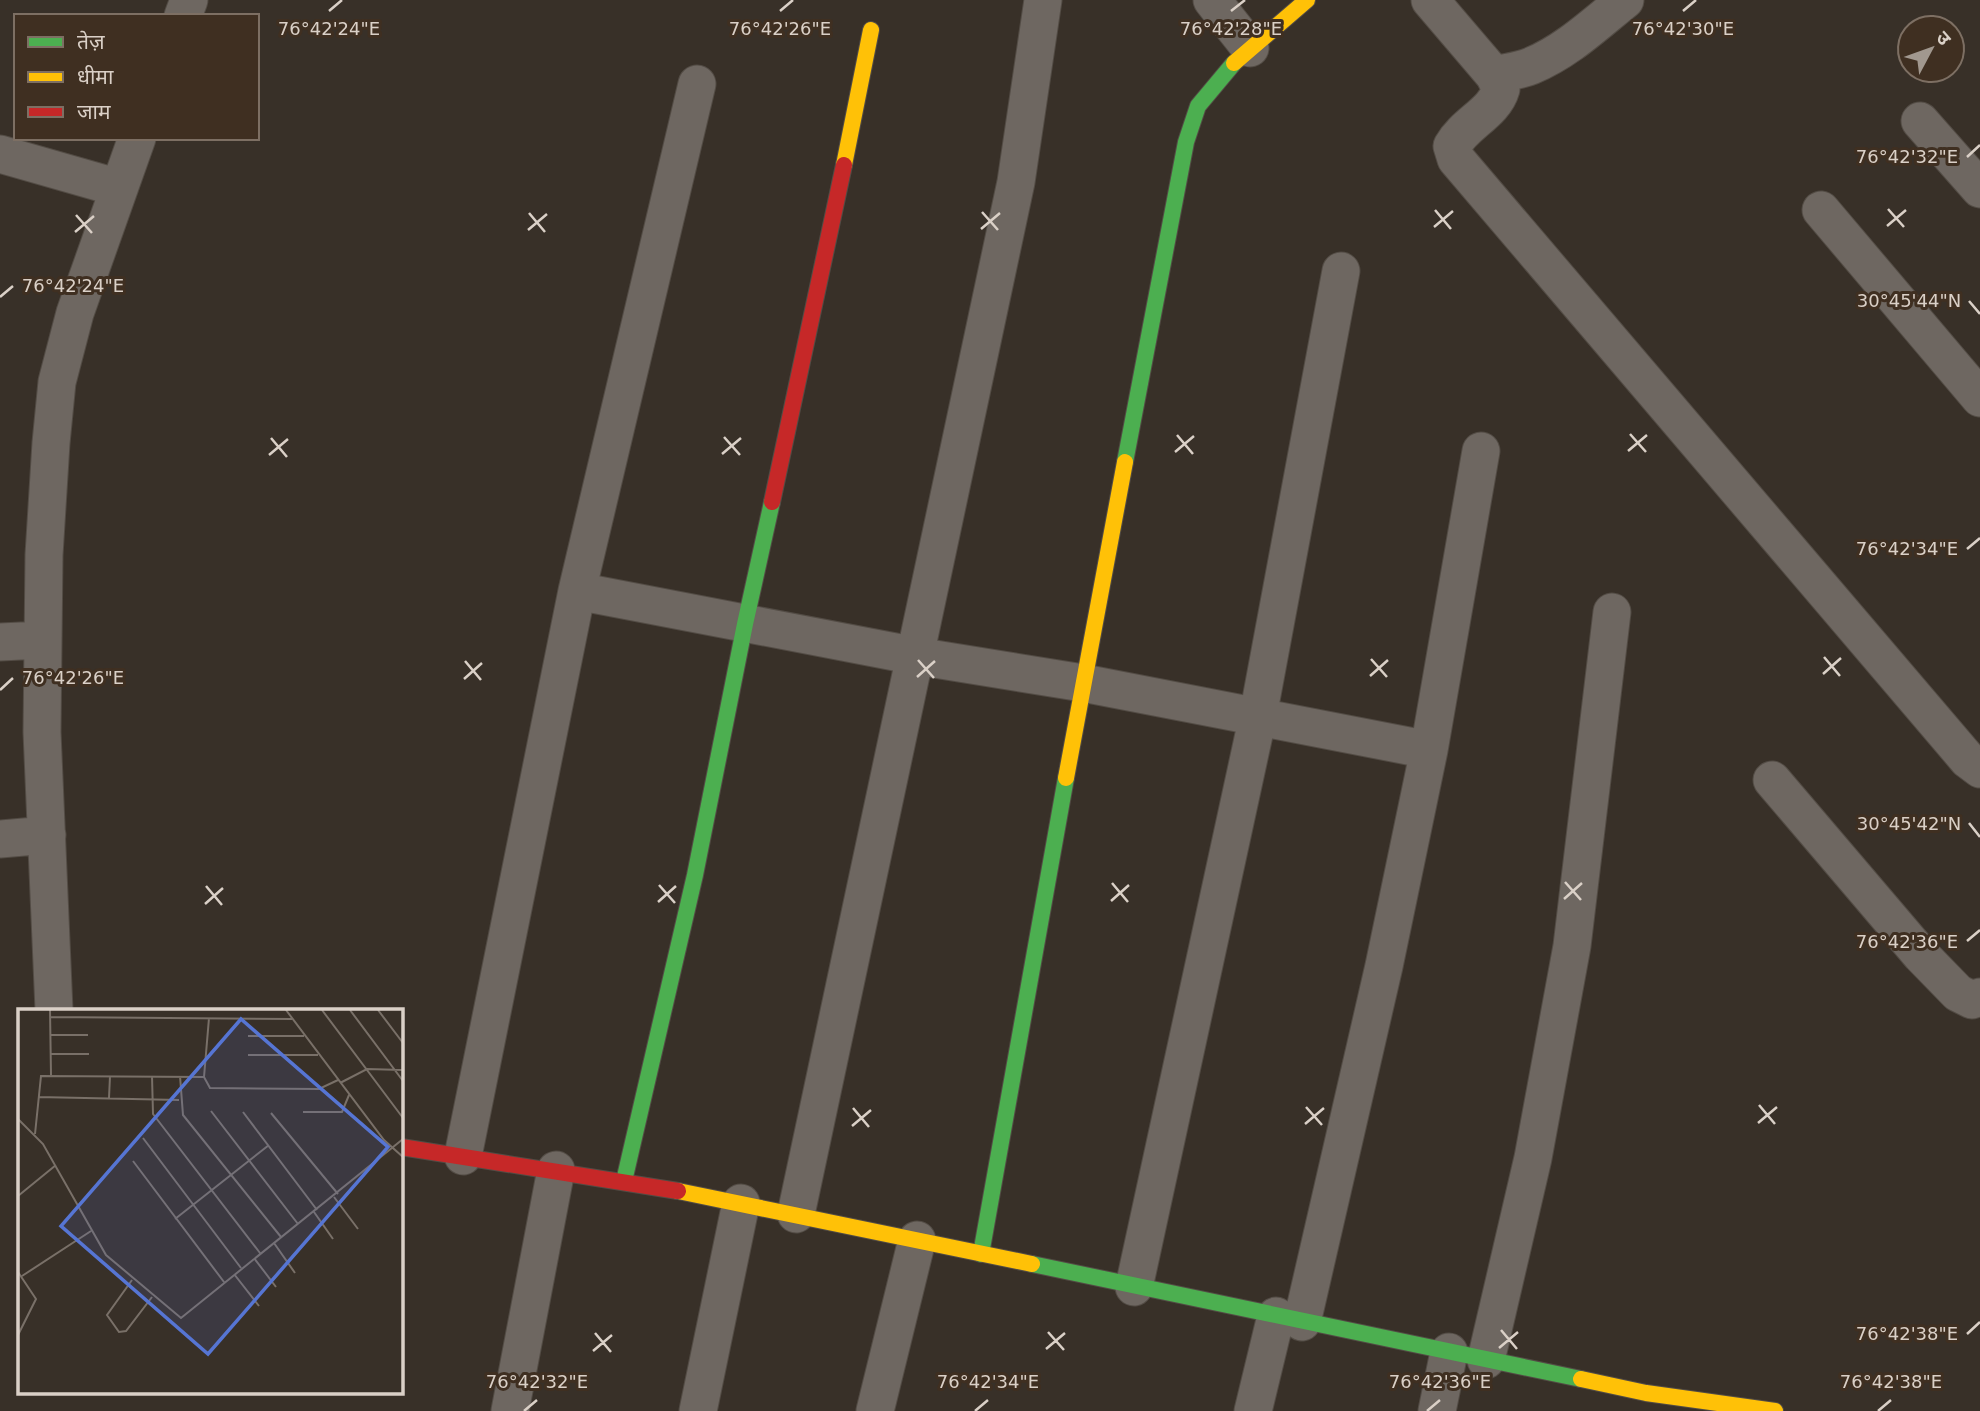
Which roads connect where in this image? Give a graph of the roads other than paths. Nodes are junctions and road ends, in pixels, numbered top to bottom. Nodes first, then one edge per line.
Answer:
1 (1043, 0) edge
2 (1212, 0) edge
3 (1307, 0) edge
4 (1430, 0) edge
5 (1625, 0) edge
6 (871, 30) dead end
7 (1250, 48) junction
8 (1494, 75) junction
9 (697, 84) dead end
10 (1920, 121) dead end
11 (136, 140) edge
12 (0, 154) edge
13 (119, 188) junction
14 (1980, 189) edge
15 (1821, 210) dead end
16 (1341, 271) dead end
17 (1980, 398) edge
18 (1481, 451) dead end
19 (577, 592) junction
20 (1612, 612) dead end
21 (745, 624) junction
22 (42, 640) junction
23 (0, 642) edge
24 (916, 656) junction
25 (1083, 682) junction
26 (1258, 716) junction
27 (1429, 750) junction
28 (1980, 769) edge
29 (1772, 780) dead end
30 (47, 835) junction
31 (0, 839) edge
32 (1980, 997) edge
33 (54, 1009) edge
34 (402, 1147) edge
35 (463, 1156) junction
36 (556, 1170) junction
37 (624, 1181) junction
38 (741, 1203) junction
39 (796, 1214) junction
40 (917, 1240) junction
41 (981, 1254) junction
42 (1134, 1287) junction
43 (1289, 1319) junction
44 (1449, 1352) junction
45 (1486, 1360) junction
46 (510, 1411) edge
47 (698, 1411) edge
48 (875, 1411) edge
49 (1253, 1411) edge
50 (1437, 1411) edge
51 (1775, 1411) edge

1 - 24 street
2 - 7 street
3 - 7 street
4 - 8 street
5 - 8 street
6 - 21 street
7 - 25 street
8 - 28 street
9 - 19 street
10 - 14 street
11 - 13 street
12 - 13 street
13 - 22 street
15 - 17 street
16 - 26 street
18 - 27 street
19 - 21 street
19 - 35 street
20 - 45 street
21 - 24 street
21 - 37 street
22 - 23 street
22 - 30 street
24 - 25 street
24 - 39 street
25 - 26 street
25 - 41 street
26 - 27 street
26 - 42 street
27 - 43 street
29 - 32 street
30 - 31 street
30 - 33 street
34 - 35 street
35 - 36 street
36 - 37 street
36 - 46 street
37 - 38 street
38 - 39 street
38 - 47 street
39 - 40 street
40 - 41 street
40 - 48 street
41 - 42 street
42 - 43 street
43 - 44 street
43 - 49 street
44 - 45 street
44 - 50 street
45 - 51 street

